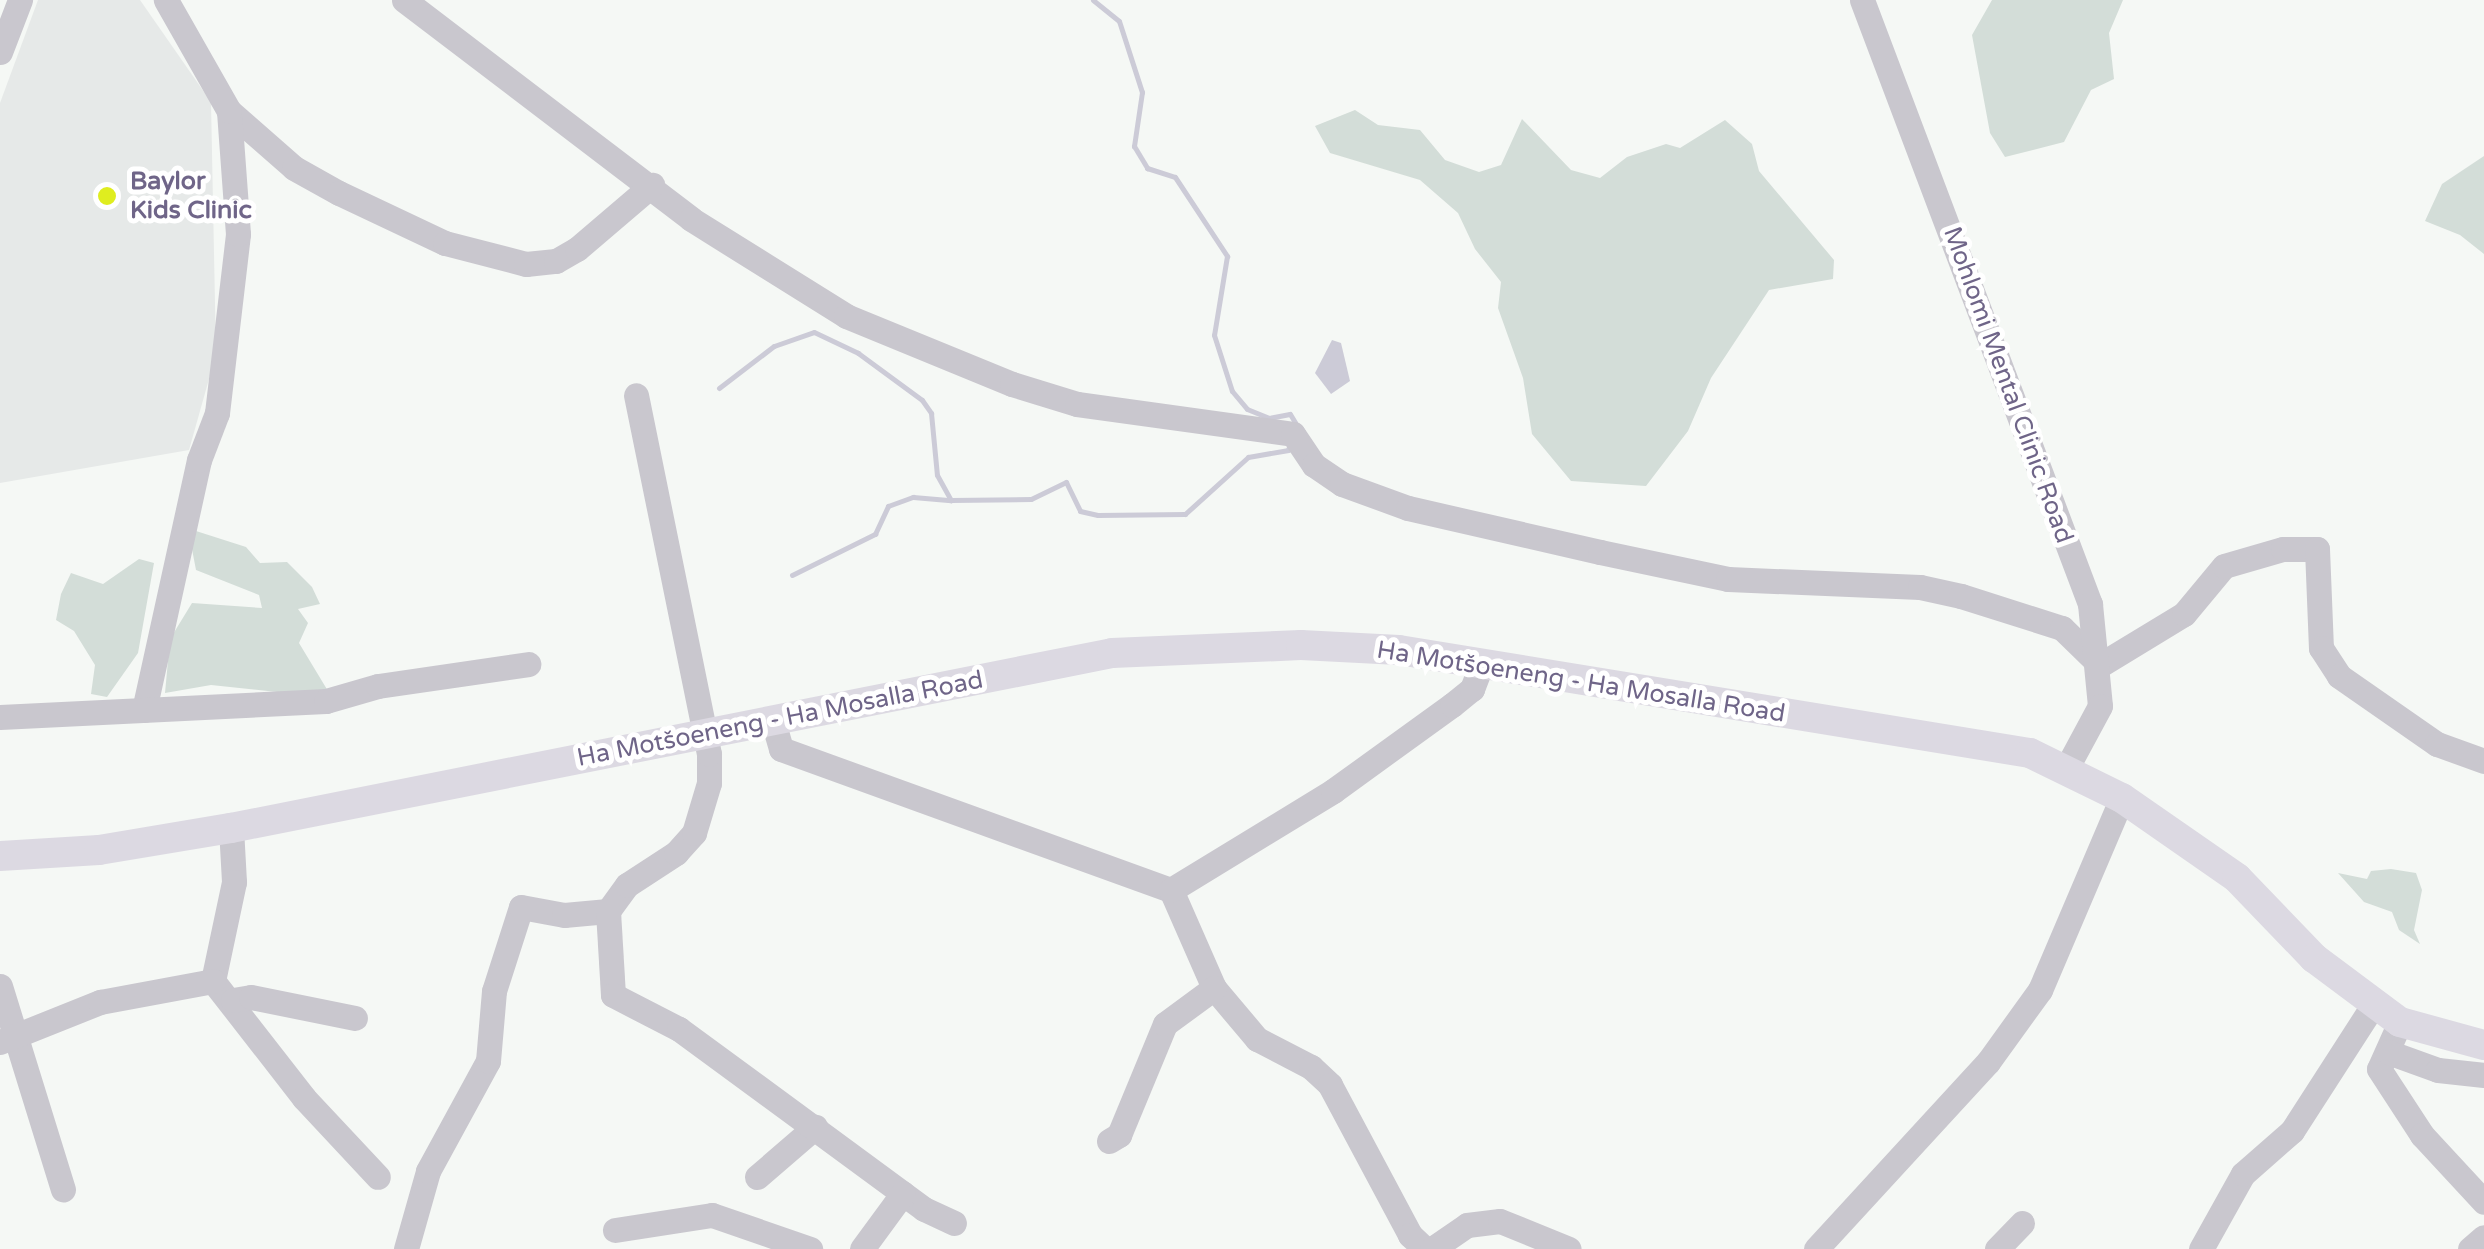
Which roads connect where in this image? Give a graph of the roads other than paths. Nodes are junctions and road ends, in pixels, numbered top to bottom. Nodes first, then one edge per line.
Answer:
1 (20, 0) edge
2 (166, 0) edge
3 (404, 0) edge
4 (1862, 0) edge
5 (0, 52) edge
6 (230, 111) junction
7 (652, 185) junction
8 (636, 394) dead end
9 (528, 664) dead end
10 (2100, 664) junction
11 (1481, 665) junction
12 (144, 710) junction
13 (0, 717) edge
14 (773, 720) junction
15 (704, 736) junction
16 (2484, 761) edge
17 (2065, 771) junction
18 (2122, 798) junction
19 (231, 828) junction
20 (0, 856) edge
21 (1171, 890) junction
22 (608, 911) junction
23 (214, 981) junction
24 (0, 986) edge
25 (1214, 988) junction
26 (232, 1000) junction
27 (2374, 1004) junction
28 (355, 1018) dead end
29 (2400, 1022) junction
30 (9, 1040) edge
31 (2484, 1045) edge
32 (2388, 1052) junction
33 (2484, 1075) edge
34 (814, 1127) junction
35 (1109, 1141) dead end
36 (378, 1176) dead end
37 (757, 1177) dead end
38 (63, 1189) dead end
39 (903, 1193) junction
40 (2484, 1202) edge
41 (954, 1222) dead end
42 (2022, 1223) dead end
43 (615, 1230) dead end
44 (2484, 1237) edge
45 (406, 1249) edge
46 (810, 1249) edge
47 (862, 1249) edge
48 (1429, 1249) edge
49 (1568, 1249) edge
50 (1816, 1249) edge
51 (1996, 1249) edge
52 (2201, 1249) edge
53 (2470, 1249) edge

1 - 5 street
2 - 6 street
3 - 7 street
4 - 10 street, Mohlomi Mental Clinic Road
6 - 7 street
6 - 12 street
7 - 10 street
8 - 15 street
9 - 12 street
10 - 16 street
10 - 17 street, Mohlomi Mental Clinic Road
11 - 14 main road, Ha Motšoeneng - Ha Mosalla Road
11 - 17 main road, Ha Motšoeneng - Ha Mosalla Road
11 - 21 street
12 - 13 street
14 - 15 main road, Ha Motšoeneng - Ha Mosalla Road
14 - 21 street
15 - 19 main road, Ha Motšoeneng - Ha Mosalla Road
15 - 22 street
17 - 18 main road, Ha Motšoeneng - Ha Mosalla Road
18 - 27 main road, Ha Motšoeneng - Ha Mosalla Road
18 - 50 street
19 - 20 main road, Ha Motšoeneng - Ha Mosalla Road
19 - 23 street
21 - 25 street
22 - 34 street
22 - 45 street
23 - 26 street
23 - 30 street
24 - 30 street
25 - 35 street
25 - 48 street
26 - 28 street
26 - 36 street
27 - 29 main road, Ha Motšoeneng - Ha Mosalla Road
27 - 52 street
29 - 31 main road, Ha Motšoeneng - Ha Mosalla Road
29 - 32 street
30 - 38 street
32 - 33 street
32 - 40 street
34 - 37 street
34 - 39 street
39 - 41 street
39 - 47 street
42 - 51 street
43 - 46 street
44 - 53 street
48 - 49 street

